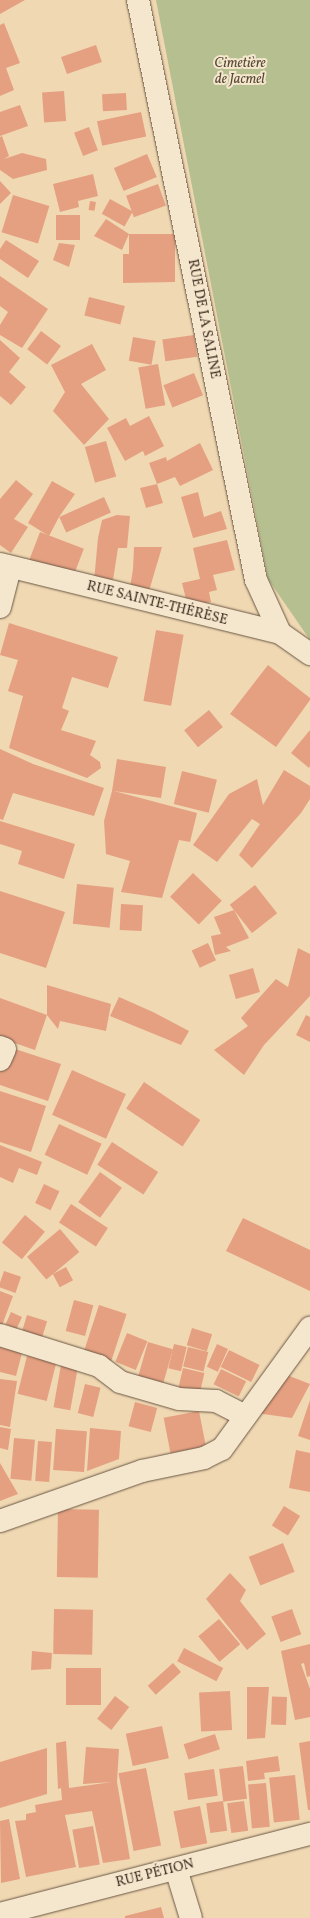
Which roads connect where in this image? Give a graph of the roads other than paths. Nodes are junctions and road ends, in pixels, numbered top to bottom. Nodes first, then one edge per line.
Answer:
1 (138, 0) edge
2 (5, 566) edge
3 (0, 607) edge
4 (280, 633) junction
5 (310, 654) edge
6 (0, 1047) edge
7 (0, 1060) edge
8 (310, 1328) edge
9 (0, 1335) edge
10 (245, 1416) junction
11 (0, 1521) edge
12 (310, 1834) edge
13 (176, 1869) junction
14 (0, 1914) edge
15 (191, 1918) edge

1 - 4 street, RUE DE LA SALINE
2 - 3 street
2 - 4 street, RUE SAINTE-THÉRÈSE
4 - 5 street, RUE SAINTE-THÉRÈSE
6 - 7 street
8 - 10 street
9 - 10 street
10 - 11 street
12 - 13 street, RUE PÉTION
13 - 14 street, RUE PÉTION
13 - 15 street

